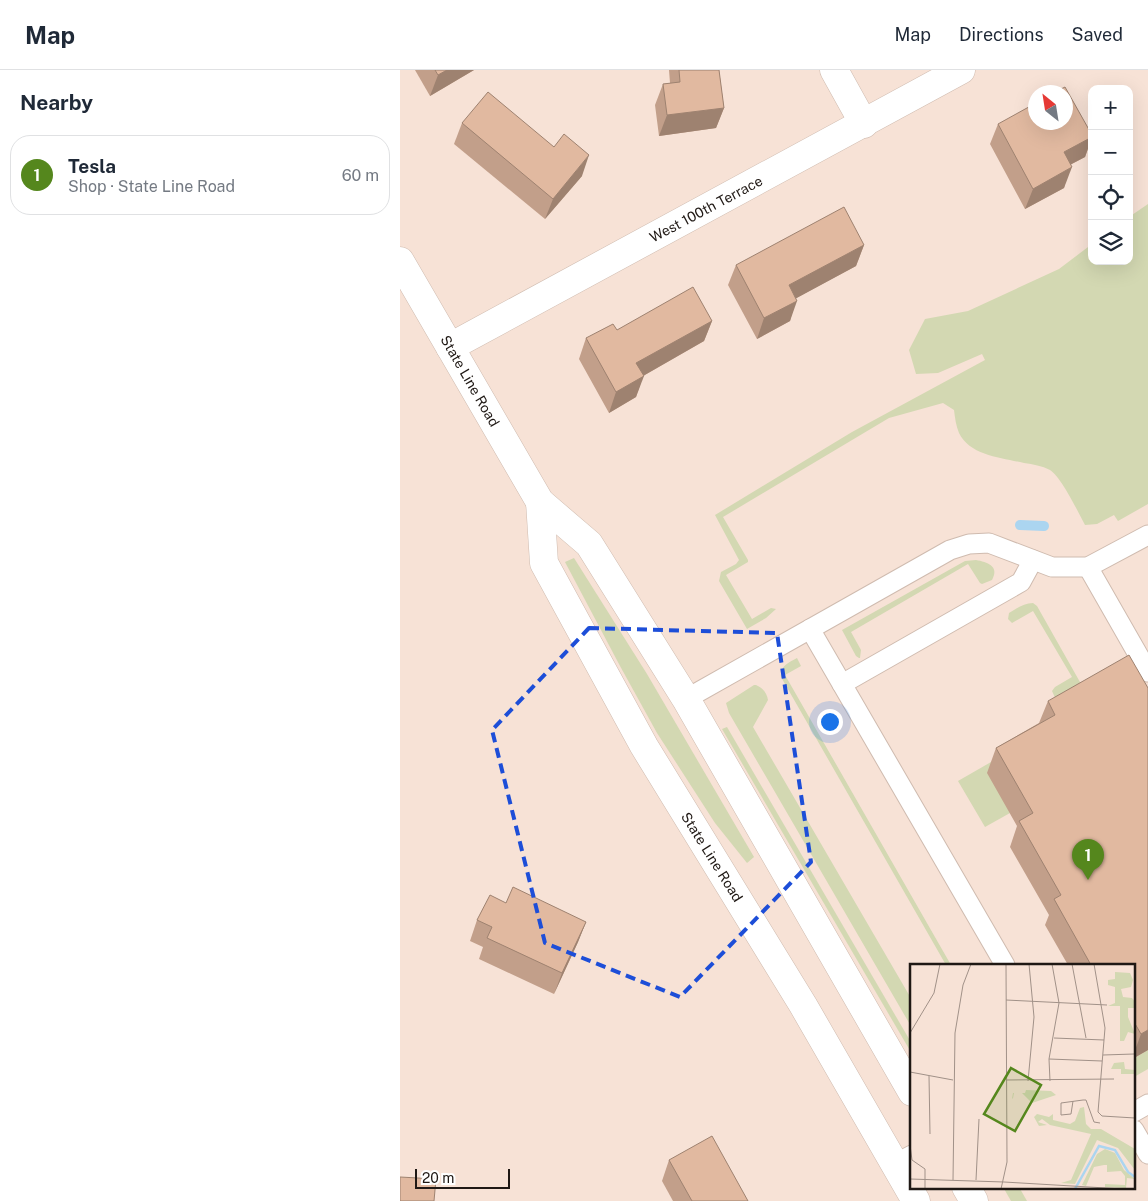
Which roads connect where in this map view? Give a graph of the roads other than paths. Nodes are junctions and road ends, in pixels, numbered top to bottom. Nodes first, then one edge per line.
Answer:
1 (834, 70) edge
2 (961, 70) edge
3 (864, 124) junction
4 (400, 260) edge
5 (450, 347) junction
6 (540, 502) junction
7 (1148, 535) edge
8 (1033, 560) junction
9 (1088, 566) junction
10 (810, 629) junction
11 (1148, 672) edge
12 (842, 684) junction
13 (686, 699) junction
14 (999, 963) edge
15 (910, 1089) edge
16 (1148, 1104) edge
17 (1136, 1111) edge
18 (1136, 1133) edge
19 (1148, 1154) edge
20 (903, 1160) edge
21 (910, 1182) edge
22 (912, 1188) edge
23 (967, 1188) edge
24 (916, 1201) edge
25 (974, 1201) edge

1 - 3 main road
2 - 3 main road, West 100th Terrace
3 - 5 main road, West 100th Terrace
4 - 5 main road, State Line Road
5 - 6 main road, State Line Road
6 - 13 main road, State Line Road
6 - 20 main road, State Line Road
7 - 9 lane
8 - 9 lane
8 - 10 lane
8 - 12 lane
9 - 11 lane
10 - 12 lane
10 - 13 lane
12 - 14 lane
13 - 15 main road, State Line Road
16 - 17 lane
18 - 19 lane
20 - 21 main road, State Line Road
22 - 24 main road, State Line Road
23 - 25 main road

